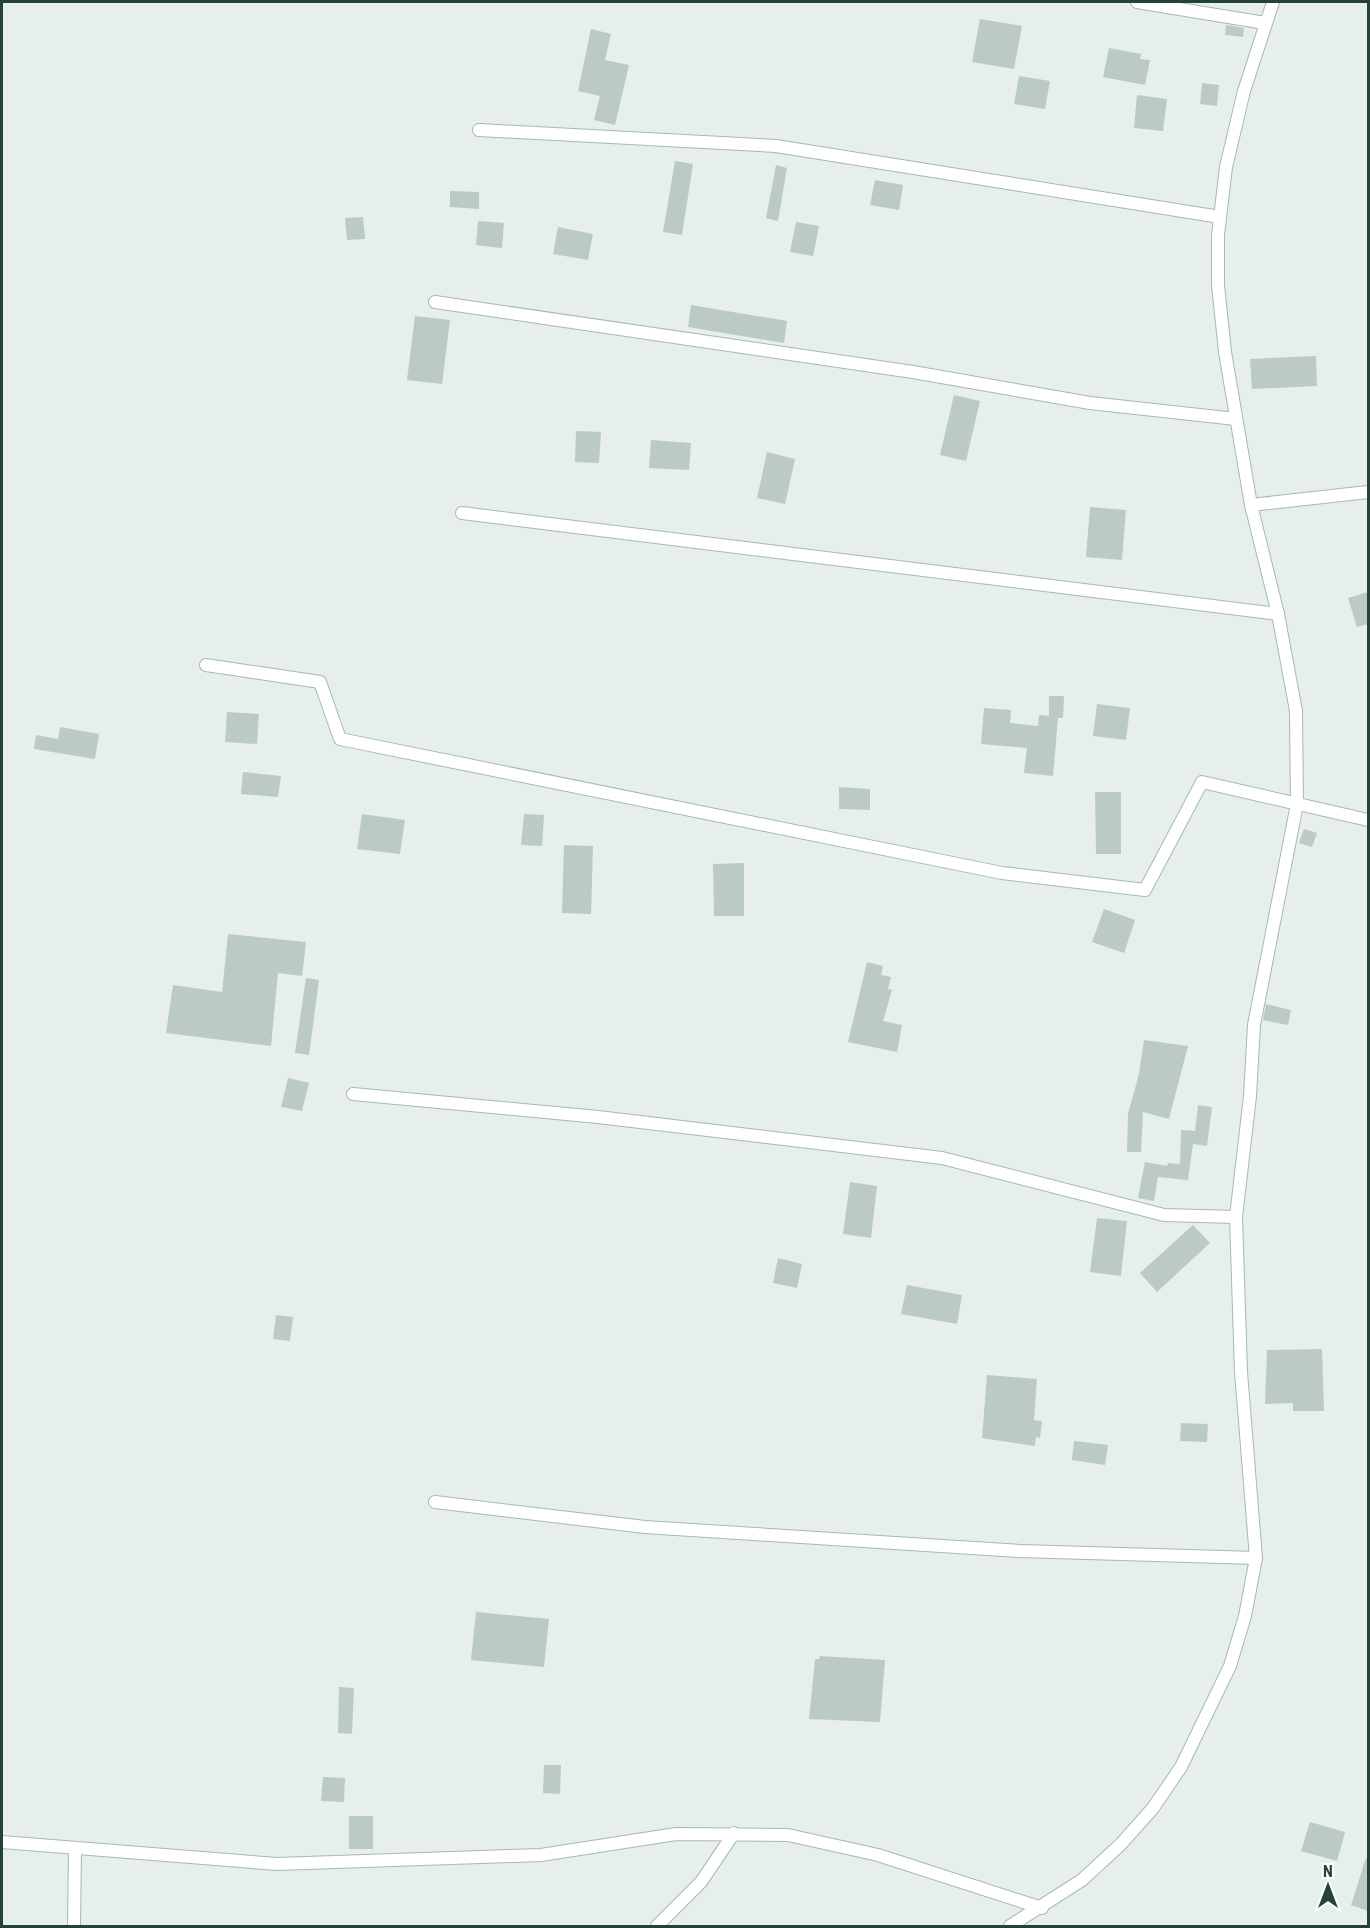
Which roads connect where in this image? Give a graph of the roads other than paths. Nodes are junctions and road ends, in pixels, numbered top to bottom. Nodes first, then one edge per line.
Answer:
1 (1137, 2) edge
2 (1273, 2) edge
3 (1265, 23) junction
4 (479, 130) dead end
5 (1220, 217) junction
6 (435, 303) dead end
7 (1236, 419) junction
8 (1368, 492) edge
9 (1251, 505) junction
10 (462, 513) dead end
11 (1278, 614) junction
12 (206, 665) dead end
13 (1297, 804) junction
14 (1368, 820) edge
15 (353, 1094) dead end
16 (1236, 1217) junction
17 (435, 1502) dead end
18 (1256, 1558) junction
19 (734, 1833) junction
20 (2, 1842) edge
21 (75, 1848) junction
22 (1042, 1908) junction
23 (74, 1926) edge
24 (657, 1926) edge
25 (1010, 1926) edge

1 - 3 street
2 - 3 street
3 - 5 street
4 - 5 street
5 - 7 street
6 - 7 street
7 - 9 street
8 - 9 street
9 - 11 street
10 - 11 street
11 - 13 street
12 - 13 street
13 - 14 street
13 - 16 street
15 - 16 street
16 - 18 street
17 - 18 street
18 - 22 street
19 - 21 street
19 - 22 street
19 - 24 street
20 - 21 street
21 - 23 street
22 - 25 street

